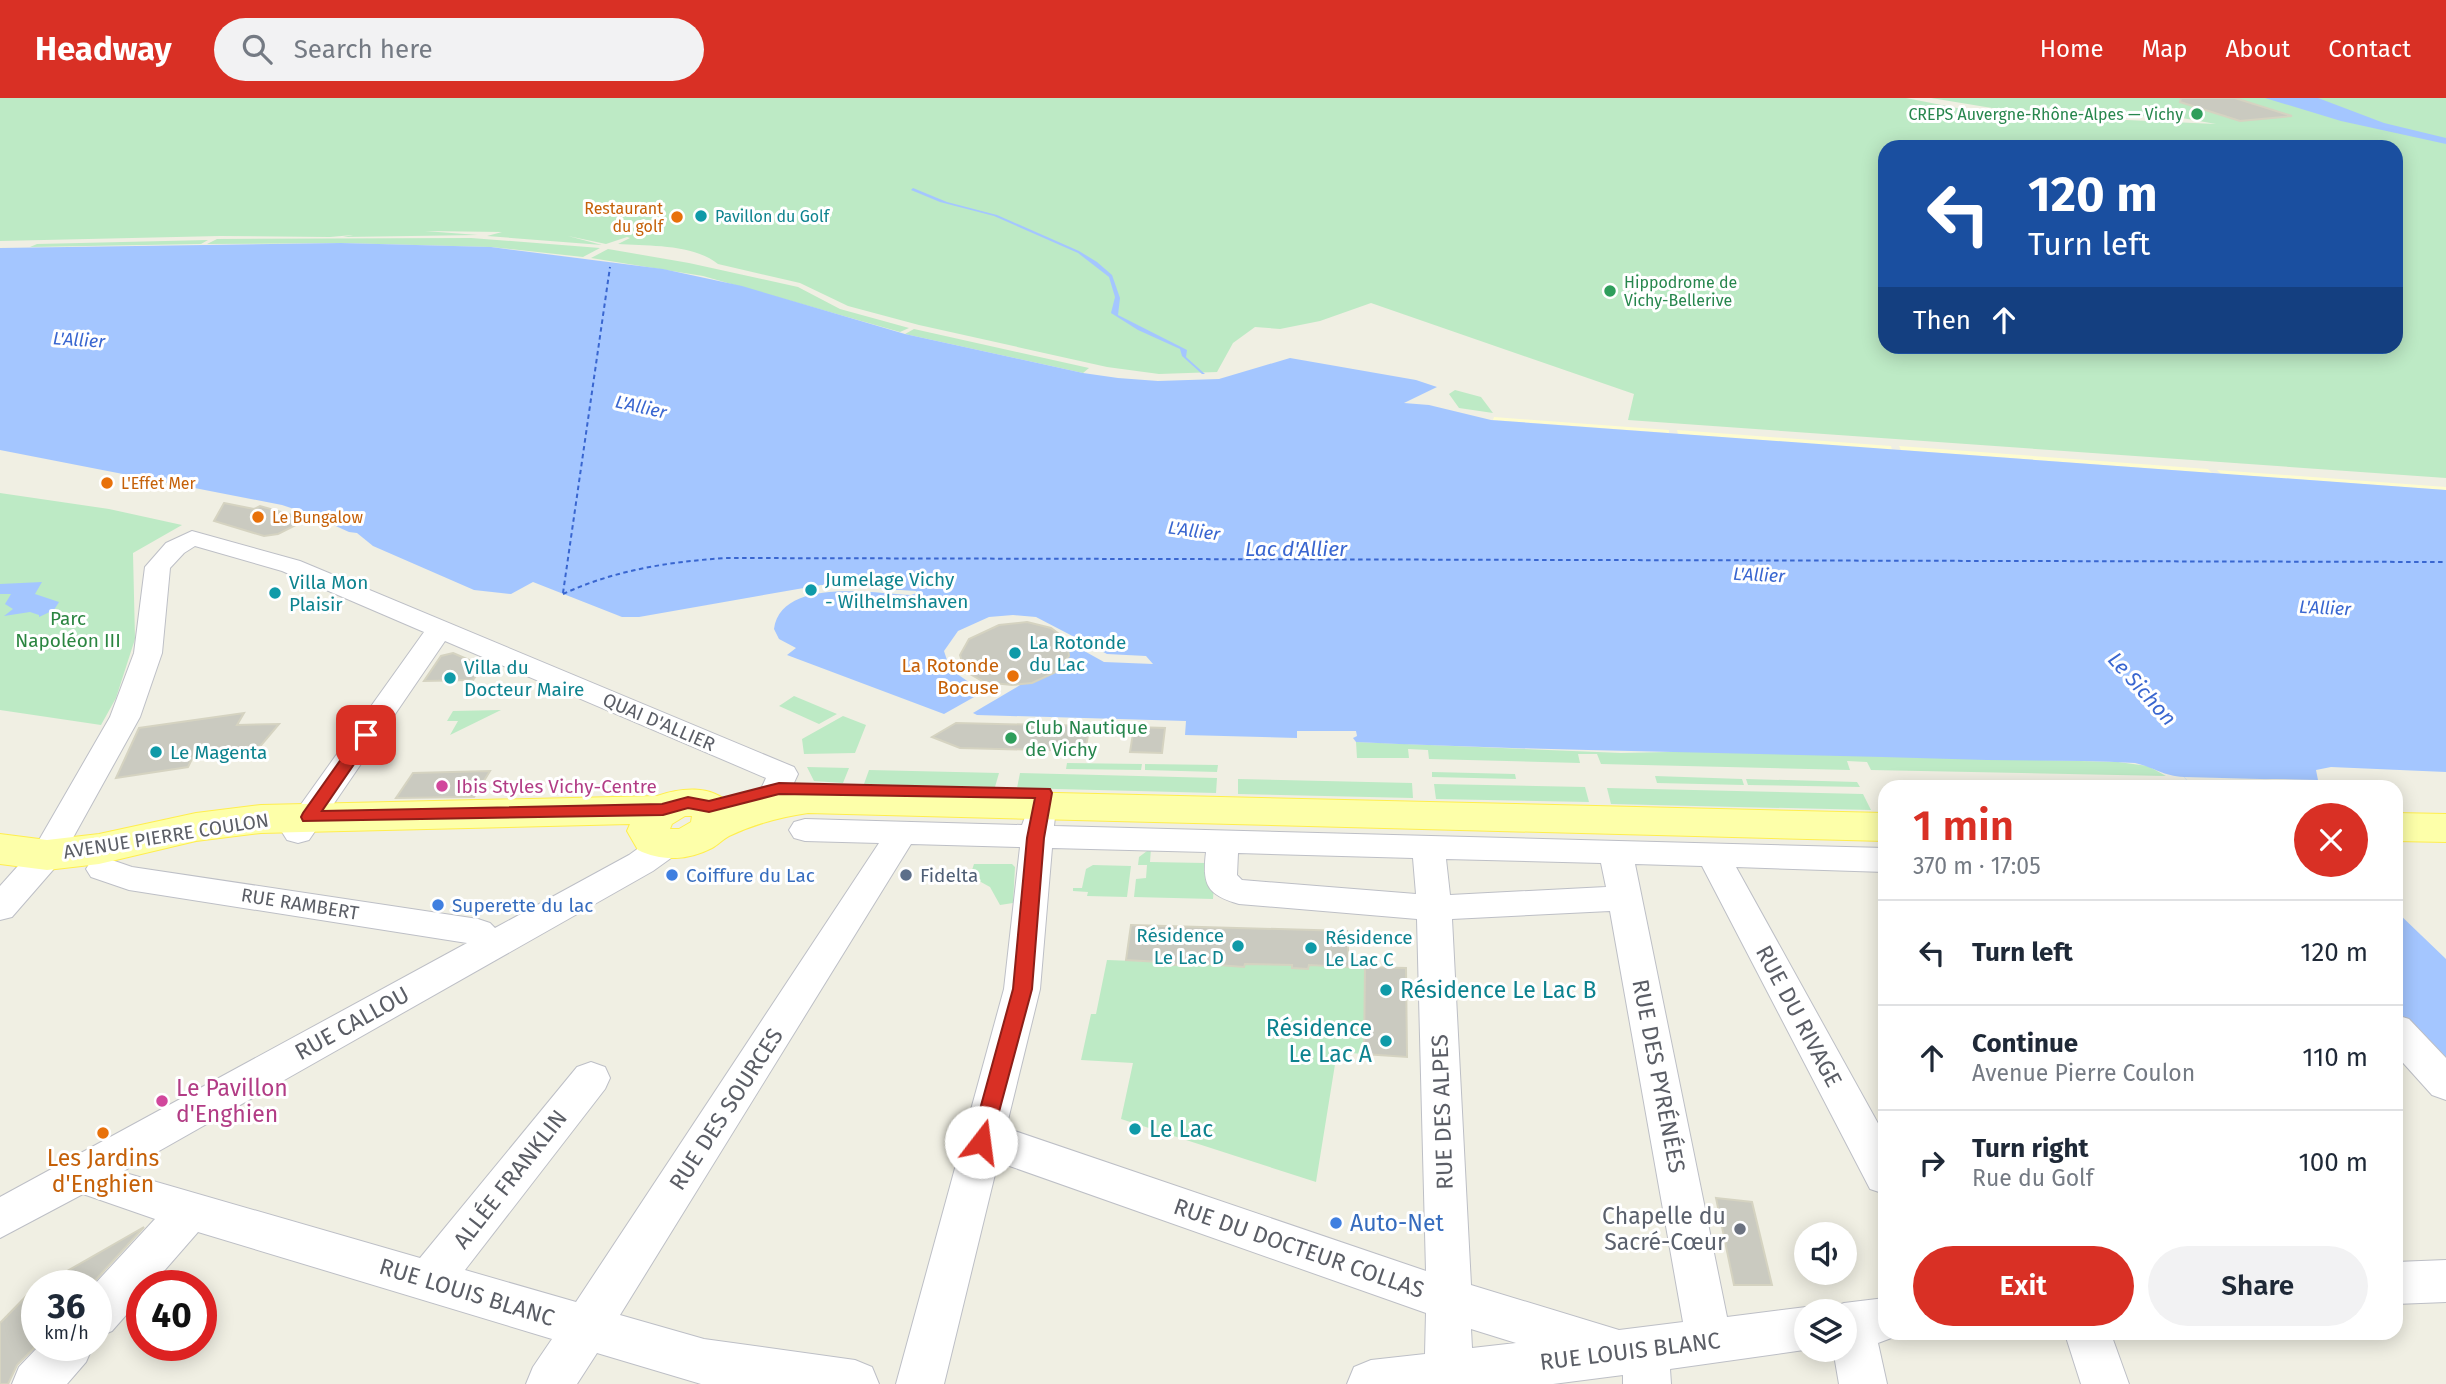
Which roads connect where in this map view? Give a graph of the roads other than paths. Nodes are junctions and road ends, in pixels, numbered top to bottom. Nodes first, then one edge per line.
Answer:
1 (439, 630) junction
2 (777, 789) junction
3 (1040, 812) junction
4 (1878, 814) edge
5 (71, 815) junction
6 (304, 824) junction
7 (1878, 827) edge
8 (2403, 827) edge
9 (2446, 828) edge
10 (659, 829) junction
11 (805, 830) dead end
12 (902, 833) junction
13 (2403, 841) edge
14 (1223, 842) junction
15 (2446, 842) edge
16 (1429, 848) junction
17 (1616, 853) junction
18 (1713, 856) junction
19 (1878, 860) edge
20 (103, 869) junction
21 (13, 870) edge
22 (1625, 898) junction
23 (1434, 908) junction
24 (491, 946) junction
25 (2403, 1038) edge
26 (591, 1078) dead end
27 (2446, 1084) edge
28 (981, 1142) junction
29 (1878, 1163) edge
30 (91, 1169) junction
31 (191, 1209) junction
32 (0, 1219) edge
33 (429, 1281) junction
34 (2446, 1281) edge
35 (2403, 1283) edge
36 (112, 1298) edge
37 (1449, 1300) junction
38 (1860, 1323) edge
39 (585, 1329) junction
40 (1794, 1330) edge
41 (2090, 1340) edge
42 (1709, 1341) junction
43 (57, 1361) edge
44 (1637, 1362) edge
45 (1448, 1375) junction
46 (36, 1384) edge
47 (550, 1384) edge
48 (855, 1384) edge
49 (920, 1384) edge
50 (1371, 1384) edge
51 (1863, 1384) edge
52 (2105, 1384) edge

1 - 2 street, QUAI D'ALLIER
1 - 5 street, QUAI D'ALLIER
1 - 6 street
2 - 3 main road
2 - 10 main road
3 - 4 main road
3 - 7 main road
3 - 12 street
3 - 14 street
3 - 28 street
5 - 21 street
5 - 21 street
6 - 10 main road, AVENUE PIERRE COULON
6 - 20 main road, AVENUE PIERRE COULON
6 - 21 main road, AVENUE PIERRE COULON
8 - 9 main road
10 - 24 street, RUE CALLOU
11 - 12 street
12 - 39 street, RUE DES SOURCES
13 - 15 main road
14 - 16 street
14 - 23 street
16 - 17 street
16 - 23 street, RUE DES ALPES
17 - 18 street
17 - 22 street, RUE DES PYRÉNÉES
18 - 19 street
18 - 29 street, RUE DU RIVAGE
20 - 21 main road, AVENUE PIERRE COULON
20 - 24 street, RUE RAMBERT
22 - 23 street
22 - 42 street, RUE DES PYRÉNÉES
23 - 37 street, RUE DES ALPES
24 - 30 street, RUE CALLOU
25 - 27 street
26 - 33 street, ALLÉE FRANKLIN
28 - 37 street, RUE DU DOCTEUR COLLAS
28 - 49 street
30 - 31 street, RUE LOUIS BLANC
30 - 32 street, RUE CALLOU
31 - 33 street, RUE LOUIS BLANC
31 - 36 street
33 - 39 street, RUE LOUIS BLANC
34 - 35 street
37 - 44 street, RUE DU DOCTEUR COLLAS
37 - 45 street, RUE DES ALPES
38 - 51 street
39 - 47 street, RUE DES SOURCES
39 - 48 street, RUE LOUIS BLANC
40 - 42 street, RUE LOUIS BLANC
41 - 52 street
42 - 44 street, RUE LOUIS BLANC
43 - 46 street
44 - 45 street, RUE LOUIS BLANC
45 - 50 street, RUE LOUIS BLANC

